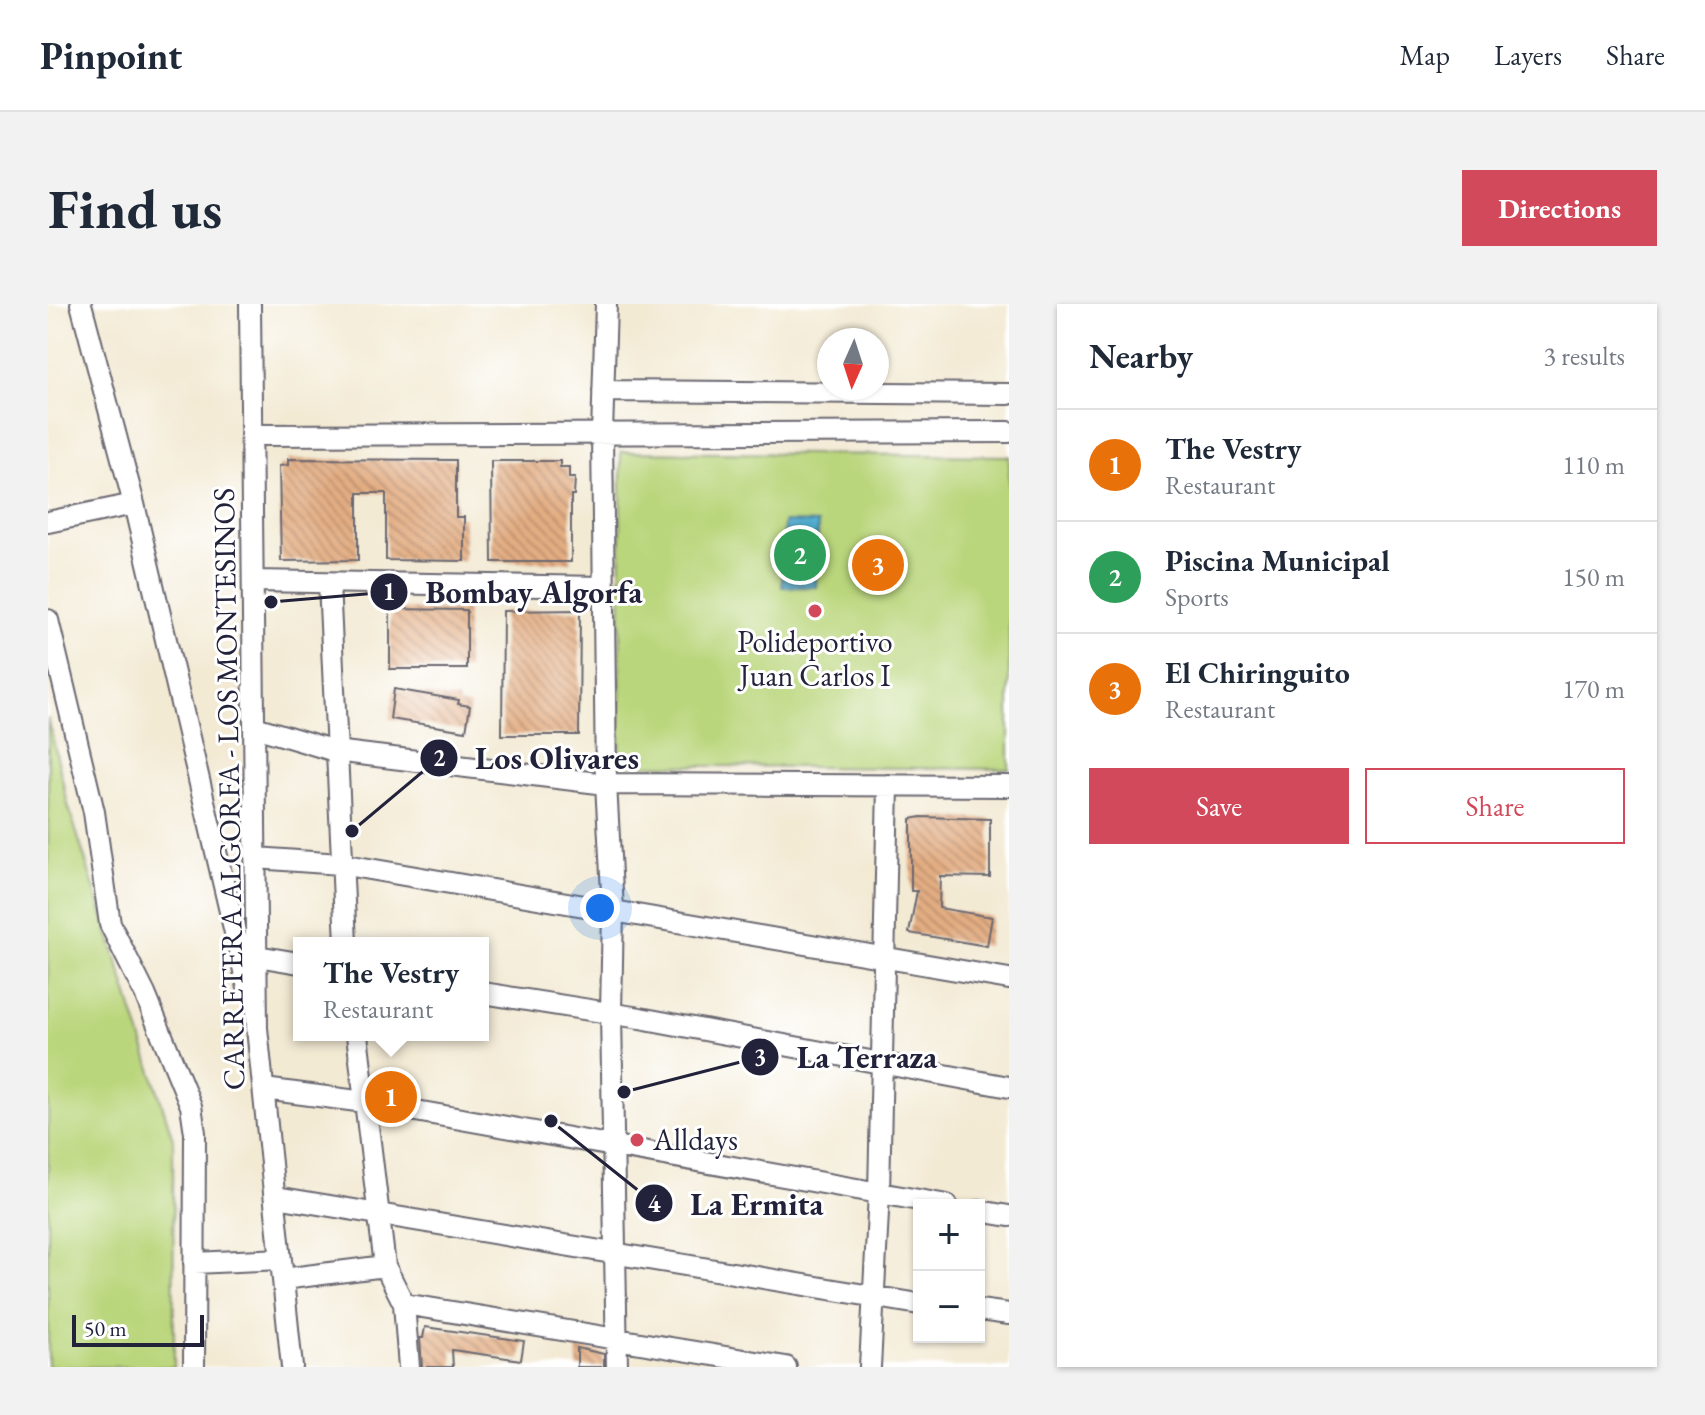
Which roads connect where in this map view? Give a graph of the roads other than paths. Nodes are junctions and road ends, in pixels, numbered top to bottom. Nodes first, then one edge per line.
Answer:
1 (81, 304) edge
2 (250, 304) edge
3 (606, 304) edge
4 (603, 391) junction
5 (1009, 394) edge
6 (1009, 432) edge
7 (602, 434) junction
8 (253, 435) junction
9 (134, 504) junction
10 (48, 522) edge
11 (254, 581) junction
12 (329, 583) junction
13 (604, 587) junction
14 (48, 620) edge
15 (255, 727) junction
16 (335, 751) junction
17 (606, 784) junction
18 (888, 785) junction
19 (1009, 786) edge
20 (256, 858) junction
21 (340, 864) junction
22 (613, 910) junction
23 (346, 937) edge
24 (883, 955) junction
25 (257, 956) junction
26 (293, 962) edge
27 (1009, 979) edge
28 (489, 994) edge
29 (611, 1013) junction
30 (257, 1028) junction
31 (358, 1041) edge
32 (879, 1061) junction
33 (1009, 1087) edge
34 (264, 1089) junction
35 (365, 1102) junction
36 (615, 1145) junction
37 (879, 1193) junction
38 (276, 1197) junction
39 (913, 1199) edge
40 (985, 1212) edge
41 (380, 1214) junction
42 (1009, 1216) edge
43 (614, 1253) junction
44 (194, 1263) junction
45 (385, 1266) junction
46 (282, 1269) junction
47 (874, 1299) junction
48 (913, 1303) edge
49 (404, 1304) junction
50 (985, 1311) edge
51 (1009, 1314) edge
52 (615, 1339) junction
53 (194, 1367) edge
54 (292, 1367) edge
55 (409, 1367) edge
56 (617, 1367) edge
57 (786, 1367) edge
58 (870, 1367) edge

1 - 9 street
2 - 8 street, CARRETERA ALGORFA - LOS MONTESINOS
3 - 4 street
4 - 5 street
4 - 7 street
6 - 7 street
7 - 8 street
7 - 13 street
8 - 11 street, CARRETERA ALGORFA - LOS MONTESINOS
9 - 10 street
9 - 30 street
11 - 12 street
11 - 15 street, CARRETERA ALGORFA - LOS MONTESINOS
12 - 13 street
12 - 16 street
13 - 17 street
14 - 44 street
15 - 16 street
15 - 20 street, CARRETERA ALGORFA - LOS MONTESINOS
16 - 17 street
16 - 21 street
17 - 18 street
17 - 22 street
18 - 19 street
18 - 24 street
20 - 21 street
20 - 25 street, CARRETERA ALGORFA - LOS MONTESINOS
21 - 22 street
21 - 23 street
22 - 24 street
22 - 29 street
24 - 27 street
24 - 32 street
25 - 26 street
25 - 30 street, CARRETERA ALGORFA - LOS MONTESINOS
28 - 29 street
29 - 32 street
29 - 36 street
30 - 34 street, CARRETERA ALGORFA - LOS MONTESINOS
31 - 35 street
32 - 33 street
32 - 37 street
34 - 35 street
34 - 38 street, CARRETERA ALGORFA - LOS MONTESINOS
35 - 36 street
35 - 41 street
36 - 37 street
36 - 43 street
37 - 39 street
37 - 47 street
38 - 41 street
38 - 46 street, CARRETERA ALGORFA - LOS MONTESINOS
40 - 42 street
41 - 43 street
41 - 45 street
43 - 47 street
43 - 52 street
44 - 46 street
44 - 53 street
45 - 46 street
45 - 49 street
46 - 54 street, CARRETERA ALGORFA - LOS MONTESINOS
47 - 48 street
47 - 58 street
49 - 52 street
49 - 55 street
50 - 51 street
52 - 56 street
52 - 57 street

